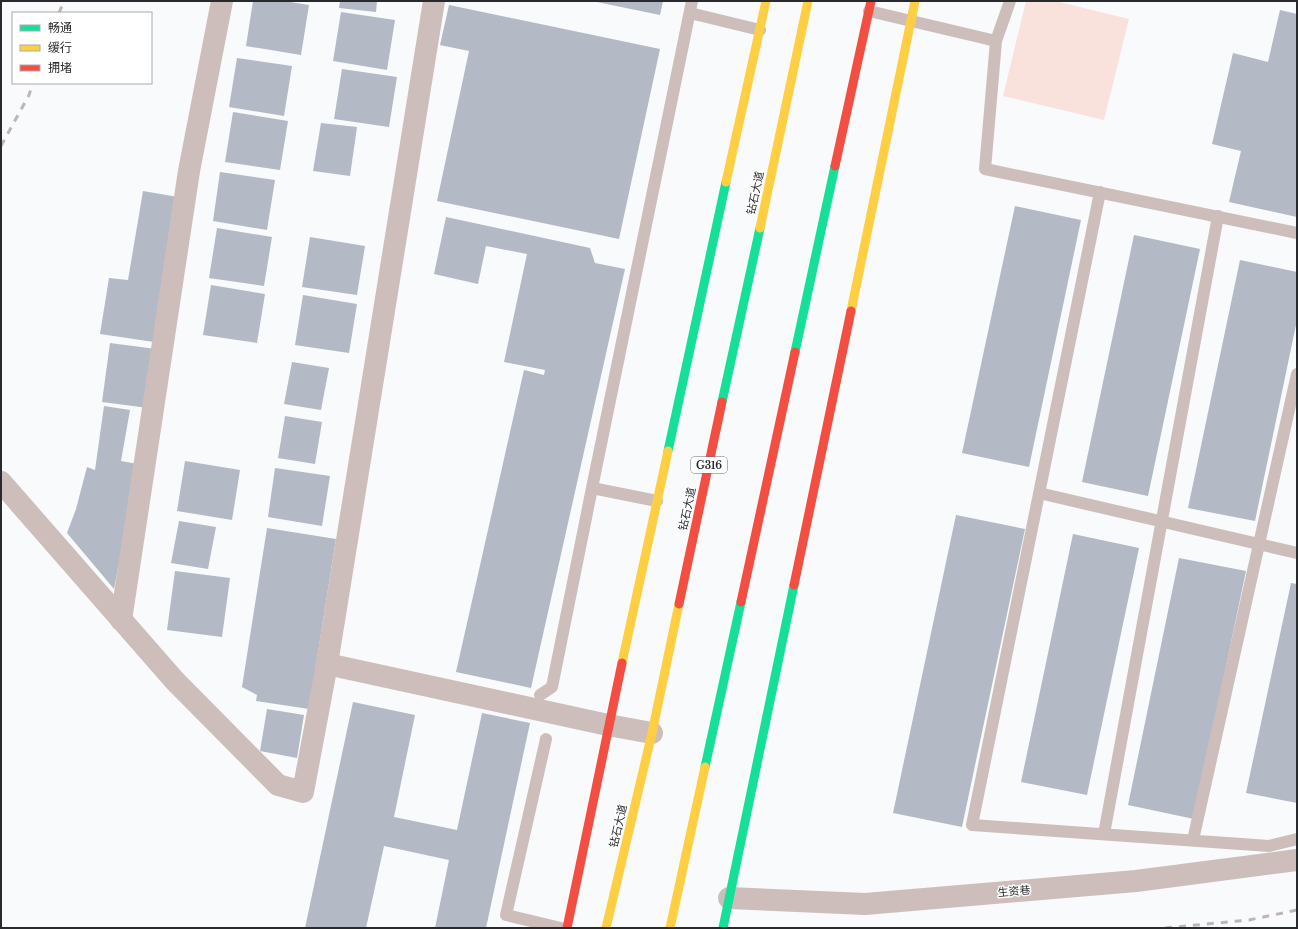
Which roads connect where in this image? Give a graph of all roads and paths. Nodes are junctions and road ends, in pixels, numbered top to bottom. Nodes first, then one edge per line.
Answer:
1 (222, 1) edge
2 (434, 1) edge
3 (692, 1) edge
4 (766, 1) edge
5 (808, 1) edge
6 (915, 1) edge
7 (1010, 1) edge
8 (870, 6) edge
9 (690, 14) junction
10 (911, 21) junction
11 (760, 30) junction
12 (996, 41) junction
13 (1100, 192) junction
14 (1218, 216) junction
15 (1297, 233) edge
16 (1297, 374) edge
17 (1, 482) edge
18 (592, 488) junction
19 (1039, 493) junction
20 (657, 501) junction
21 (1162, 522) junction
22 (1259, 544) junction
23 (1297, 553) edge
24 (121, 620) junction
25 (327, 664) junction
26 (540, 695) dead end
27 (608, 725) junction
28 (652, 733) junction
29 (546, 739) dead end
30 (1104, 834) junction
31 (1297, 839) edge
32 (1193, 840) junction
33 (1297, 860) edge
34 (730, 898) junction
35 (561, 928) edge
36 (567, 928) edge
37 (606, 928) edge
38 (670, 928) edge
39 (723, 928) edge

1 - 24 street
2 - 25 street
3 - 9 lane
4 - 11 main road
5 - 28 main road, 钻石大道 / G316
6 - 10 main road
7 - 12 lane
8 - 10 lane
8 - 38 main road
9 - 11 lane
9 - 18 lane
10 - 12 lane
10 - 34 main road
11 - 20 main road
12 - 13 lane
13 - 14 lane
13 - 19 lane
14 - 15 lane
14 - 21 lane
16 - 22 lane
17 - 24 street
18 - 20 lane
18 - 26 lane
19 - 21 lane
19 - 30 lane
20 - 27 main road
21 - 22 lane
21 - 30 lane
22 - 23 lane
22 - 32 lane
24 - 25 street
25 - 27 street
27 - 28 street
27 - 36 main road
28 - 37 main road, 钻石大道 / G316
29 - 35 lane
30 - 32 lane
31 - 32 lane
33 - 34 street, 生资巷
34 - 39 main road

